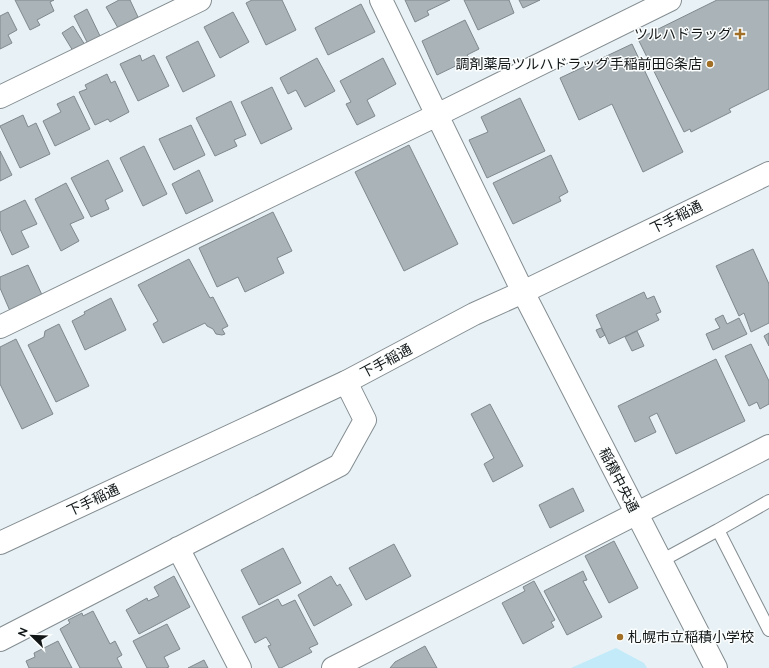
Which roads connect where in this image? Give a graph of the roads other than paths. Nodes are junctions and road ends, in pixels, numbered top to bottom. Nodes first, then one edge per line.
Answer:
1 (200, 0) edge
2 (380, 0) edge
3 (670, 0) edge
4 (0, 97) edge
5 (437, 115) junction
6 (769, 173) edge
7 (523, 292) junction
8 (0, 327) edge
9 (346, 382) junction
10 (769, 446) edge
11 (769, 501) edge
12 (637, 514) junction
13 (718, 530) junction
14 (0, 543) edge
15 (178, 548) junction
16 (661, 561) junction
17 (769, 630) edge
18 (0, 640) edge
19 (240, 668) edge
20 (333, 668) edge
21 (716, 668) edge

1 - 4 street
2 - 5 street, 稲積中央通
3 - 5 street
5 - 7 street, 稲積中央通
5 - 8 street
6 - 7 street, 下手稲通
7 - 9 street, 下手稲通
7 - 12 street, 稲積中央通
9 - 14 street, 下手稲通
9 - 15 street
10 - 12 street
11 - 13 lane
12 - 16 street, 稲積中央通
12 - 20 street
13 - 16 lane
13 - 17 lane
15 - 18 street
15 - 19 street
16 - 21 street, 稲積中央通

